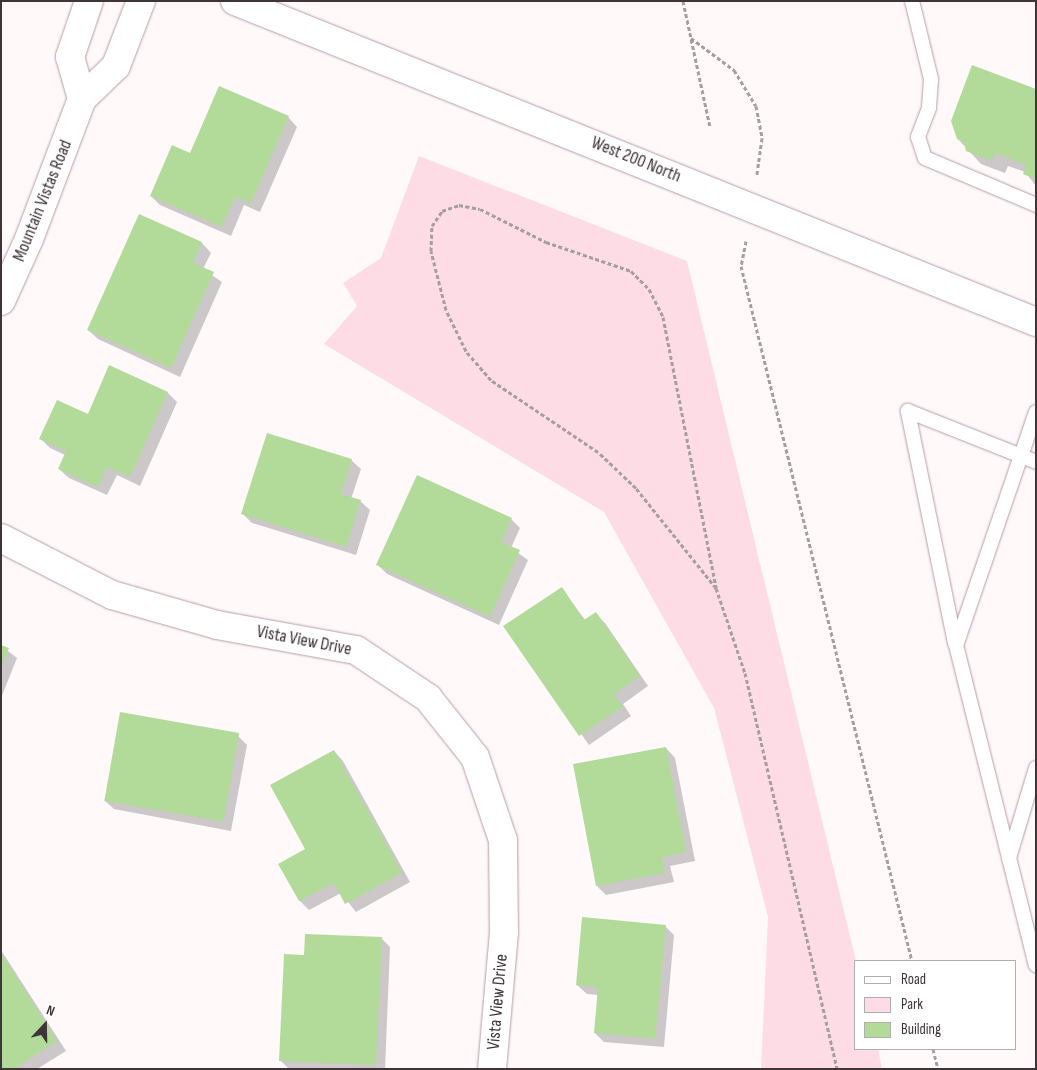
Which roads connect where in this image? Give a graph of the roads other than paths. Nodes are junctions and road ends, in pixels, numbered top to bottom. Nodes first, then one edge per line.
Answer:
1 (89, 1) edge
2 (141, 1) edge
3 (235, 1) edge
4 (912, 1) edge
5 (82, 99) junction
6 (1036, 205) edge
7 (1, 301) edge
8 (1036, 322) edge
9 (1036, 412) edge
10 (1021, 456) junction
11 (1036, 462) edge
12 (1, 538) edge
13 (956, 645) junction
14 (1036, 768) edge
15 (1009, 858) junction
16 (1033, 944) edge
17 (1036, 965) edge
18 (492, 1069) edge

1 - 5 street
2 - 5 street, Mountain Vistas Road
3 - 8 street, West 200 North
4 - 6 lane
5 - 7 street, Mountain Vistas Road
9 - 10 lane
10 - 11 lane
10 - 13 lane
10 - 13 lane
12 - 18 street, Vista View Drive
13 - 15 lane
14 - 15 lane
15 - 16 lane
16 - 17 lane

